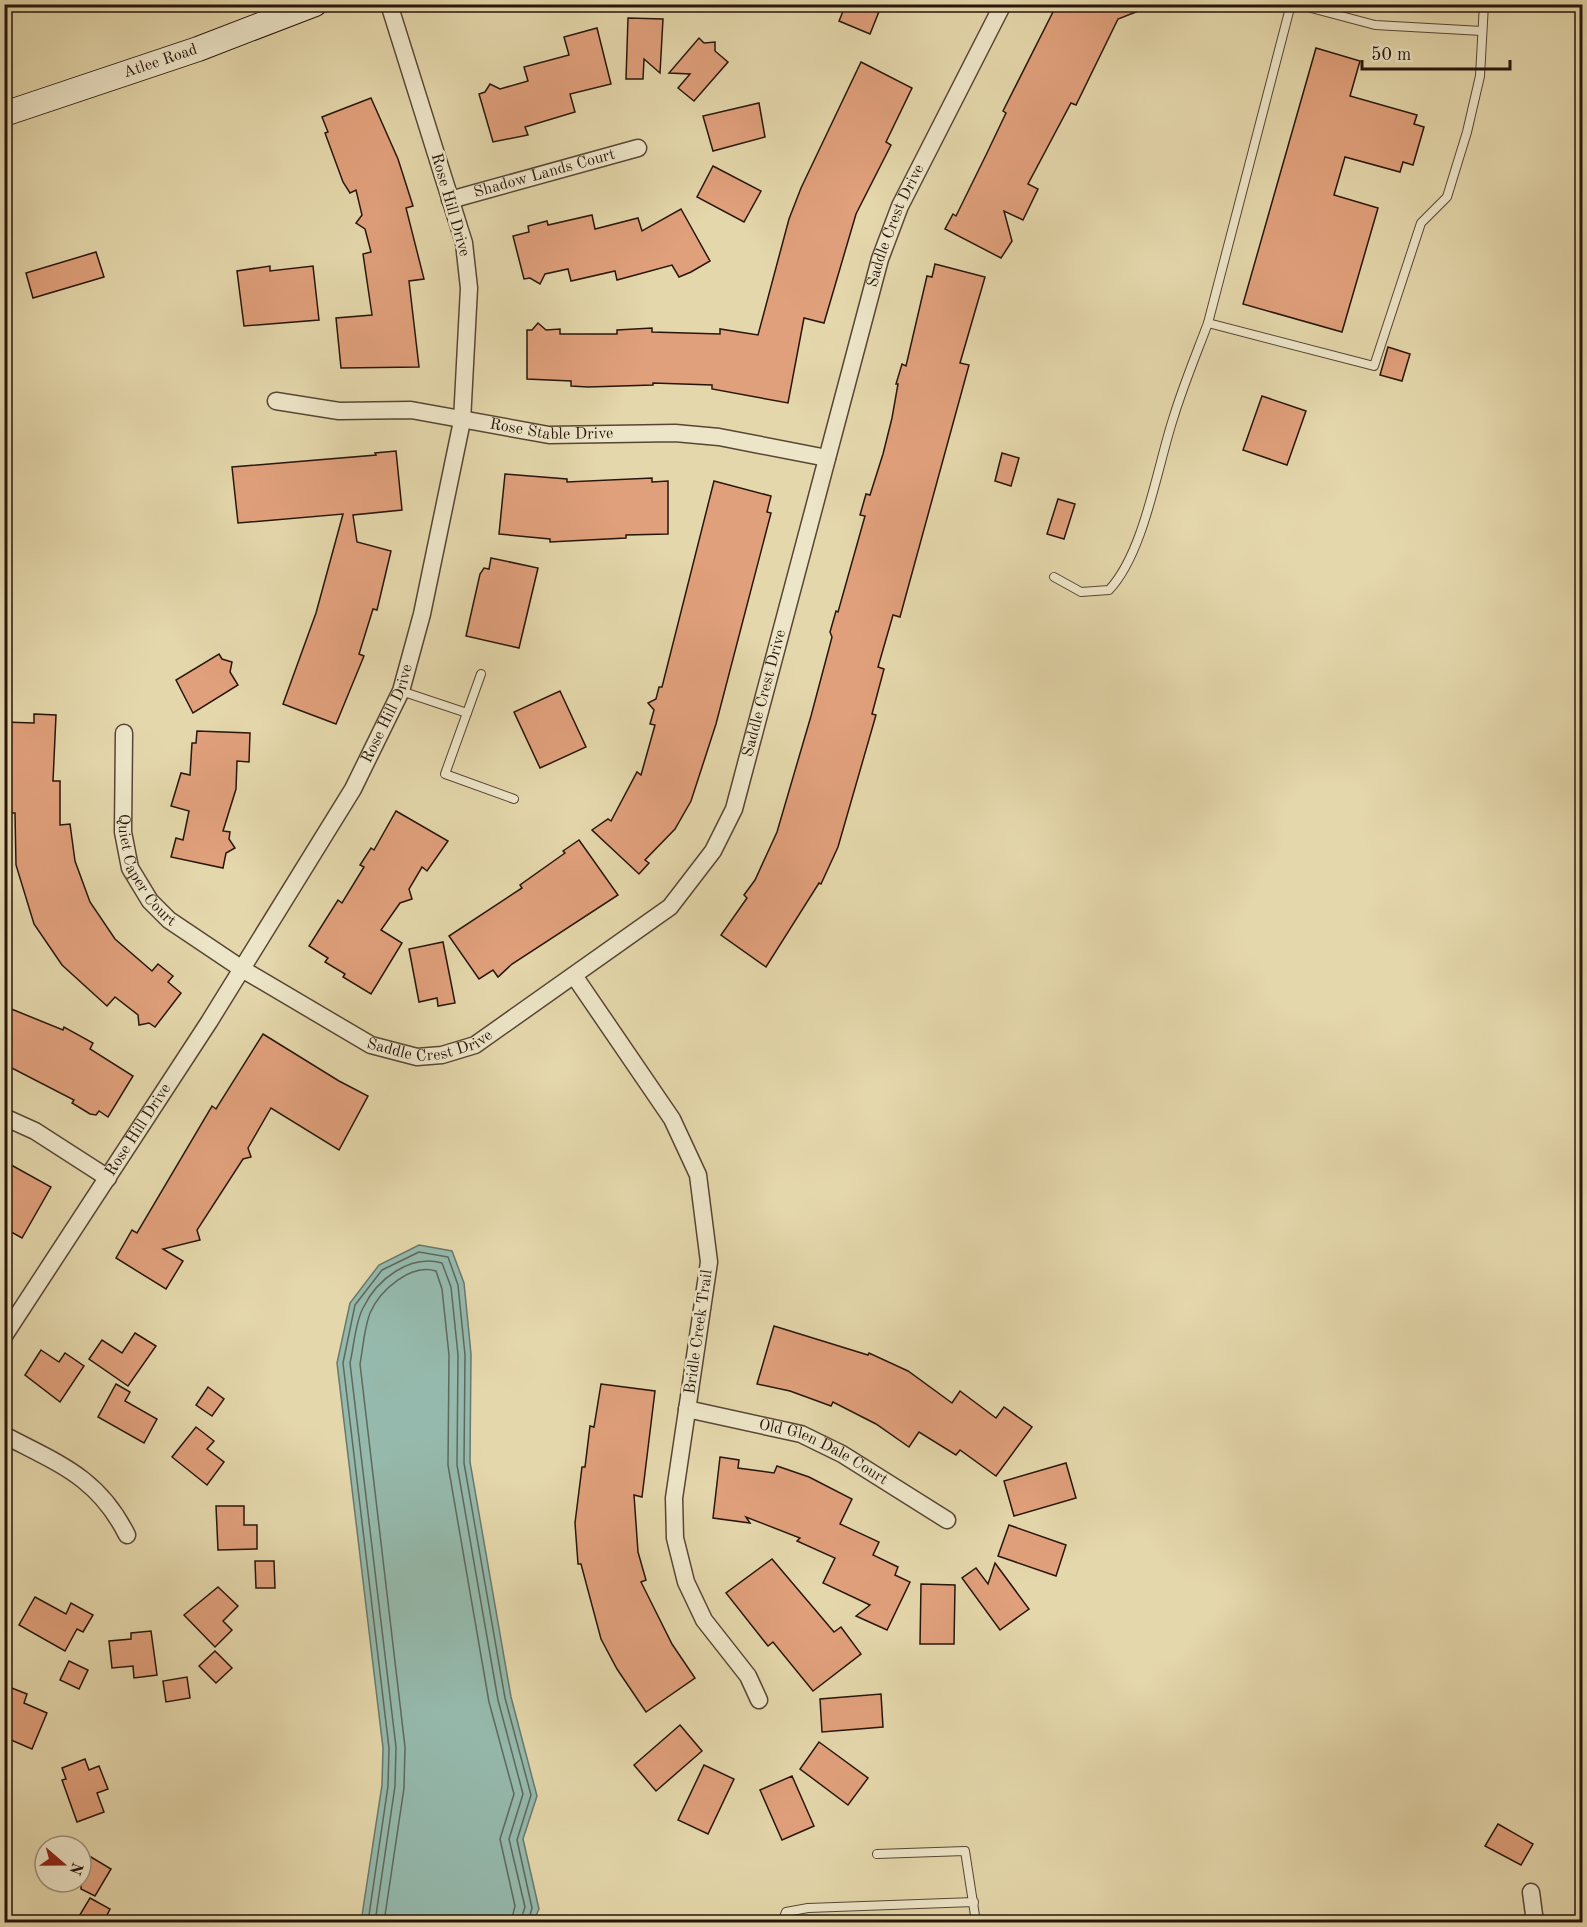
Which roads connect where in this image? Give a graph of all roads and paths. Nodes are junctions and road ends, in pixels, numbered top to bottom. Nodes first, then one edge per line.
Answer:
1 (315, 4) edge
2 (389, 4) edge
3 (1003, 4) edge
4 (1291, 4) edge
5 (1296, 4) edge
6 (1484, 4) edge
7 (1482, 31) junction
8 (4, 114) edge
9 (638, 148) dead end
10 (450, 200) junction
11 (1208, 323) junction
12 (276, 401) dead end
13 (462, 421) junction
14 (827, 458) junction
15 (1054, 577) dead end
16 (481, 674) dead end
17 (401, 691) junction
18 (467, 713) junction
19 (124, 733) dead end
20 (514, 799) dead end
21 (242, 969) junction
22 (575, 976) junction
23 (4, 1117) edge
24 (108, 1178) junction
25 (4, 1336) edge
26 (687, 1409) junction
27 (4, 1435) edge
28 (948, 1520) dead end
29 (127, 1535) dead end
30 (759, 1700) dead end
31 (877, 1854) dead end
32 (1531, 1892) dead end
33 (974, 1902) junction
34 (782, 1923) edge
35 (976, 1923) edge
36 (1535, 1923) edge

1 - 8 main road, Atlee Road
2 - 10 street, Rose Hill Drive
3 - 14 street, Saddle Crest Drive
4 - 11 lane
5 - 7 lane
6 - 7 lane
7 - 11 lane
9 - 10 street, Shadow Lands Court
10 - 13 street, Rose Hill Drive
11 - 15 lane
12 - 13 street, Rose Stable Drive
13 - 14 street, Rose Stable Drive
13 - 17 street, Rose Hill Drive
14 - 22 street, Saddle Crest Drive
16 - 18 lane
17 - 18 lane
17 - 21 street, Rose Hill Drive
18 - 20 lane
19 - 21 street, Quiet Caper Court
21 - 22 street, Saddle Crest Drive
21 - 24 street, Rose Hill Drive
22 - 26 street, Bridle Creek Trail
23 - 24 street
24 - 25 street, Rose Hill Drive
26 - 28 street, Old Glen Dale Court
26 - 30 street, Bridle Creek Trail
27 - 29 street
31 - 33 lane
32 - 36 street
33 - 34 lane
33 - 35 lane

